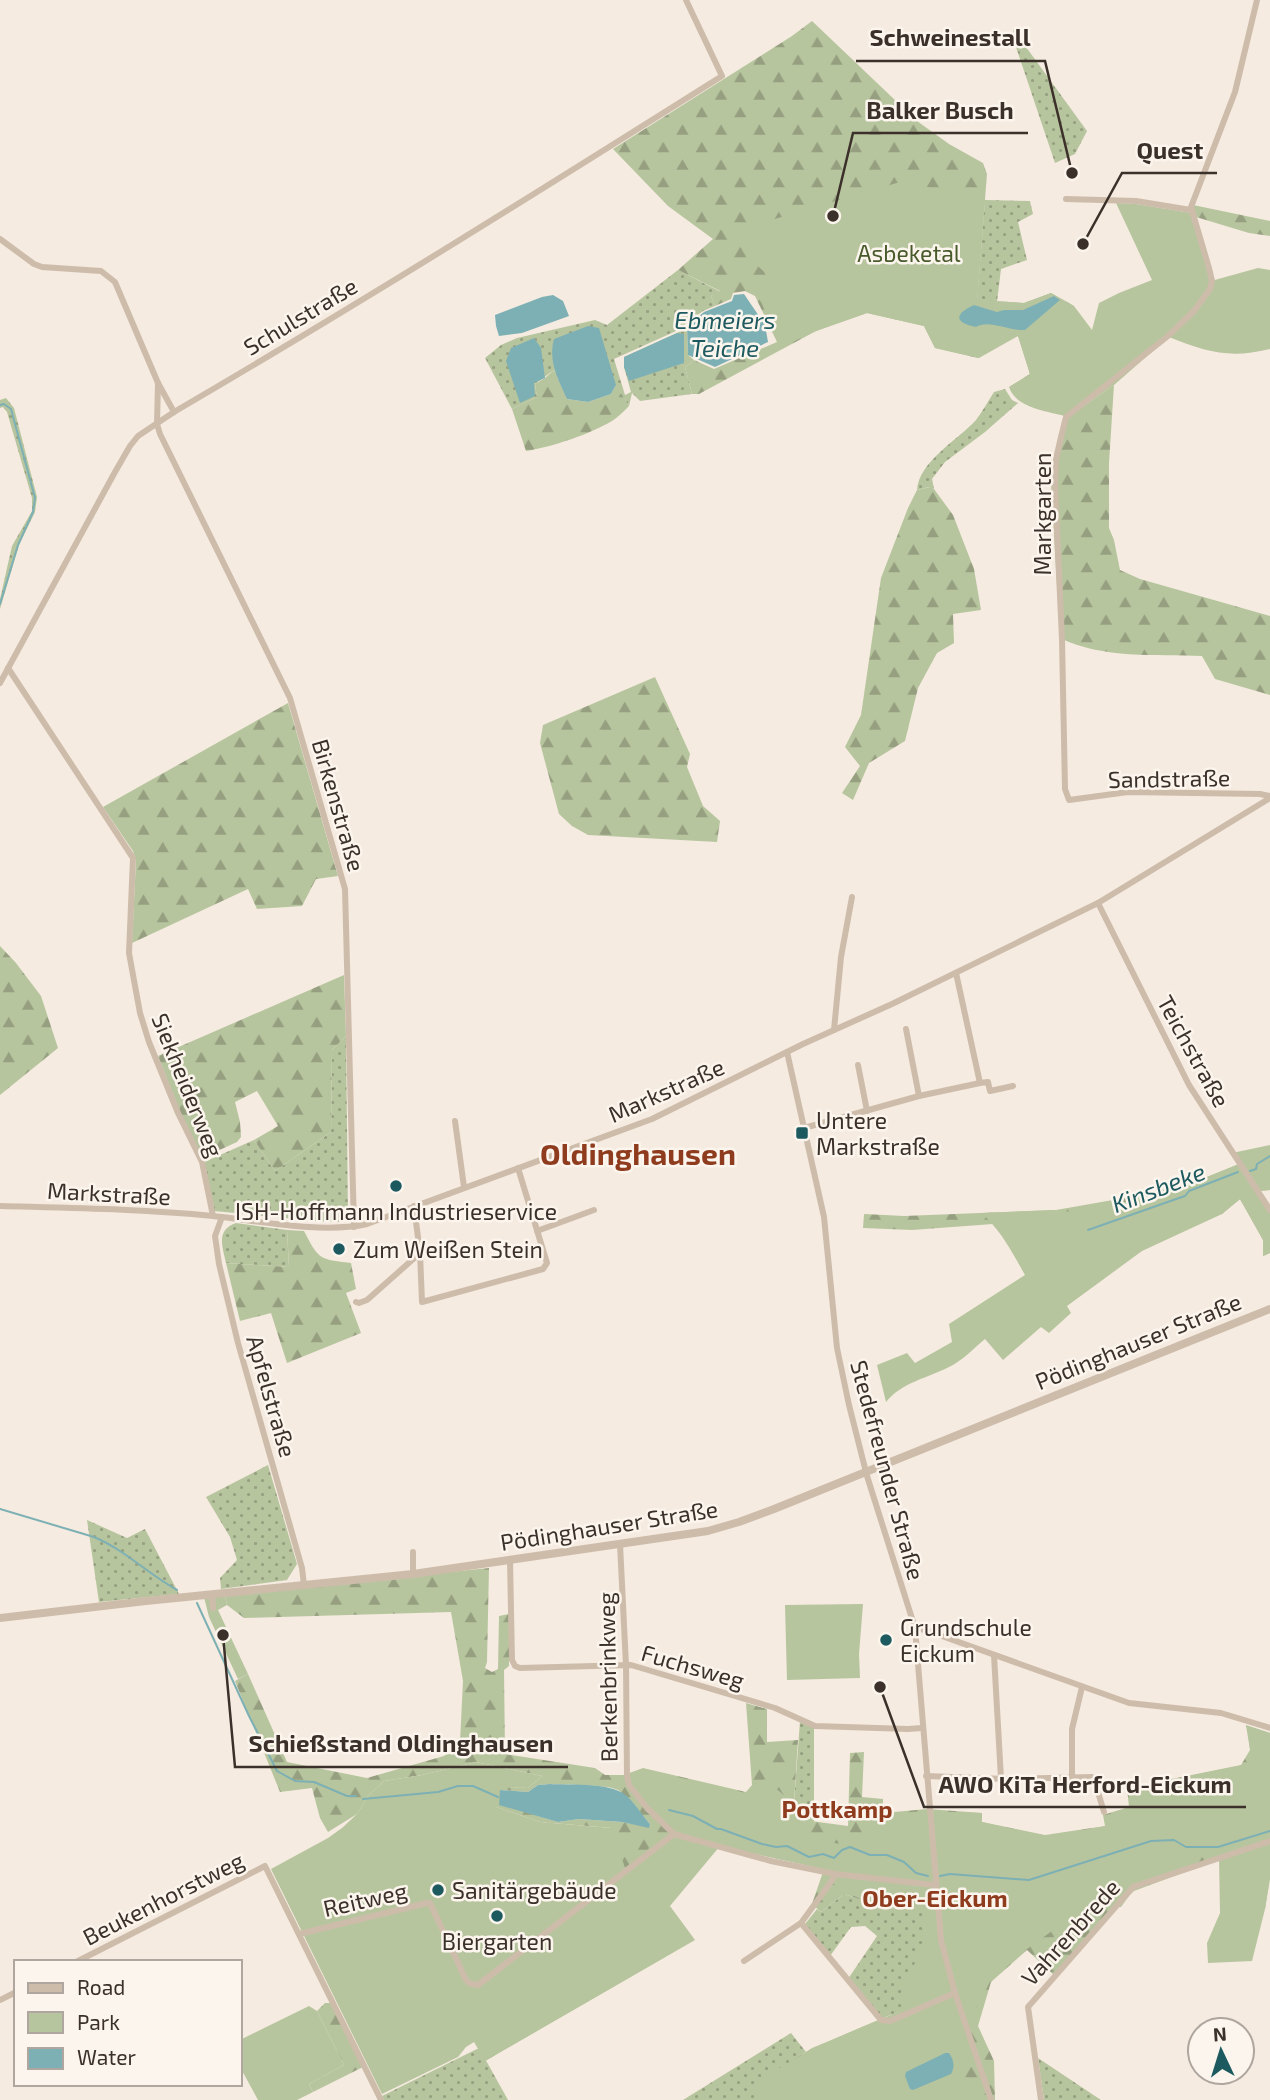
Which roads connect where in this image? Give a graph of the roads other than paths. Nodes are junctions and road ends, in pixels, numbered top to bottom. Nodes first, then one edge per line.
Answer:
1 (687, 0) edge
2 (1257, 0) edge
3 (1066, 199) dead end
4 (1191, 211) junction
5 (0, 240) edge
6 (158, 383) junction
7 (174, 412) junction
8 (158, 424) junction
9 (8, 668) junction
10 (0, 683) edge
11 (1270, 797) edge
12 (1069, 800) joint
13 (852, 897) dead end
14 (1098, 903) junction
15 (956, 973) junction
16 (906, 1029) dead end
17 (834, 1030) junction
18 (787, 1052) junction
19 (858, 1065) dead end
20 (980, 1083) junction
21 (1013, 1086) dead end
22 (919, 1096) junction
23 (867, 1111) junction
24 (456, 1121) dead end
25 (804, 1128) junction
26 (518, 1168) junction
27 (464, 1187) junction
28 (0, 1206) edge
29 (414, 1206) junction
30 (594, 1210) dead end
31 (1270, 1210) edge
32 (213, 1216) junction
33 (222, 1217) junction
34 (354, 1227) junction
35 (537, 1231) junction
36 (420, 1253) junction
37 (356, 1302) dead end
38 (1270, 1309) edge
39 (867, 1472) junction
40 (620, 1545) junction
41 (413, 1552) dead end
42 (510, 1560) junction
43 (413, 1574) junction
44 (304, 1585) junction
45 (212, 1594) junction
46 (213, 1608) dead end
47 (0, 1619) edge
48 (915, 1628) junction
49 (995, 1655) junction
50 (625, 1665) junction
51 (1082, 1686) junction
52 (922, 1728) junction
53 (1270, 1728) edge
54 (926, 1776) junction
55 (1072, 1777) junction
56 (1001, 1779) junction
57 (1104, 1812) dead end
58 (674, 1834) junction
59 (1270, 1841) edge
60 (265, 1866) joint
61 (835, 1874) junction
62 (935, 1885) junction
63 (801, 1923) junction
64 (299, 1934) junction
65 (80, 1960) edge
66 (744, 1961) dead end
67 (955, 1993) junction
68 (381, 2100) edge
69 (991, 2100) edge
70 (1041, 2100) edge

1 - 7 street, Schulstraße
2 - 4 street
3 - 4 street
4 - 12 street, Markgarten
5 - 6 street
6 - 7 street
6 - 8 street
7 - 8 street, Schulstraße
8 - 9 street, Schulstraße
8 - 34 street, Birkenstraße
9 - 10 street, Schulstraße
9 - 32 street, Siekheiderweg
11 - 12 street, Sandstraße
11 - 14 street, Markstraße
13 - 17 street
14 - 15 street, Markstraße
14 - 31 street, Teichstraße
15 - 17 street, Markstraße
15 - 20 street
16 - 22 street
17 - 18 street, Markstraße
18 - 25 street, Stedefreunder Straße
18 - 26 street, Markstraße
19 - 23 street
20 - 21 street
20 - 22 street
22 - 23 street
23 - 25 street
24 - 27 street
25 - 39 street, Stedefreunder Straße
26 - 27 street, Markstraße
26 - 35 street
27 - 29 street, Markstraße
28 - 32 street, Markstraße
29 - 34 street, Markstraße
29 - 36 street
30 - 35 street
32 - 33 street, Markstraße
33 - 34 street, Markstraße
33 - 44 street, Apfelstraße
35 - 36 street
36 - 37 street
38 - 39 street, Pödinghauser Straße
39 - 40 street, Pödinghauser Straße
39 - 48 street, Stedefreunder Straße
40 - 42 street, Pödinghauser Straße
40 - 50 street, Berkenbrinkweg
41 - 43 street
42 - 43 street, Pödinghauser Straße
42 - 50 street, Fuchsweg
43 - 44 street, Pödinghauser Straße
44 - 45 street, Pödinghauser Straße
45 - 46 street
45 - 47 street, Pödinghauser Straße
48 - 49 street
48 - 52 street, Stedefreunder Straße
49 - 51 street
49 - 56 street
50 - 52 street, Fuchsweg
50 - 58 street, Berkenbrinkweg
51 - 53 street
51 - 55 street
52 - 54 street, Stedefreunder Straße
54 - 56 street
54 - 62 street, Stedefreunder Straße
55 - 56 street
55 - 57 street
58 - 61 street, Berkenbrinkweg
58 - 64 street, Reitweg
59 - 70 street, Vahrenbrede
60 - 64 street, Reitweg
60 - 65 street, Beukenhorstweg
61 - 62 street, Berkenbrinkweg
61 - 63 street
62 - 67 street, Stedefreunder Straße
63 - 66 street
63 - 67 street
64 - 68 street, Reitweg
67 - 69 street, Stedefreunder Straße

